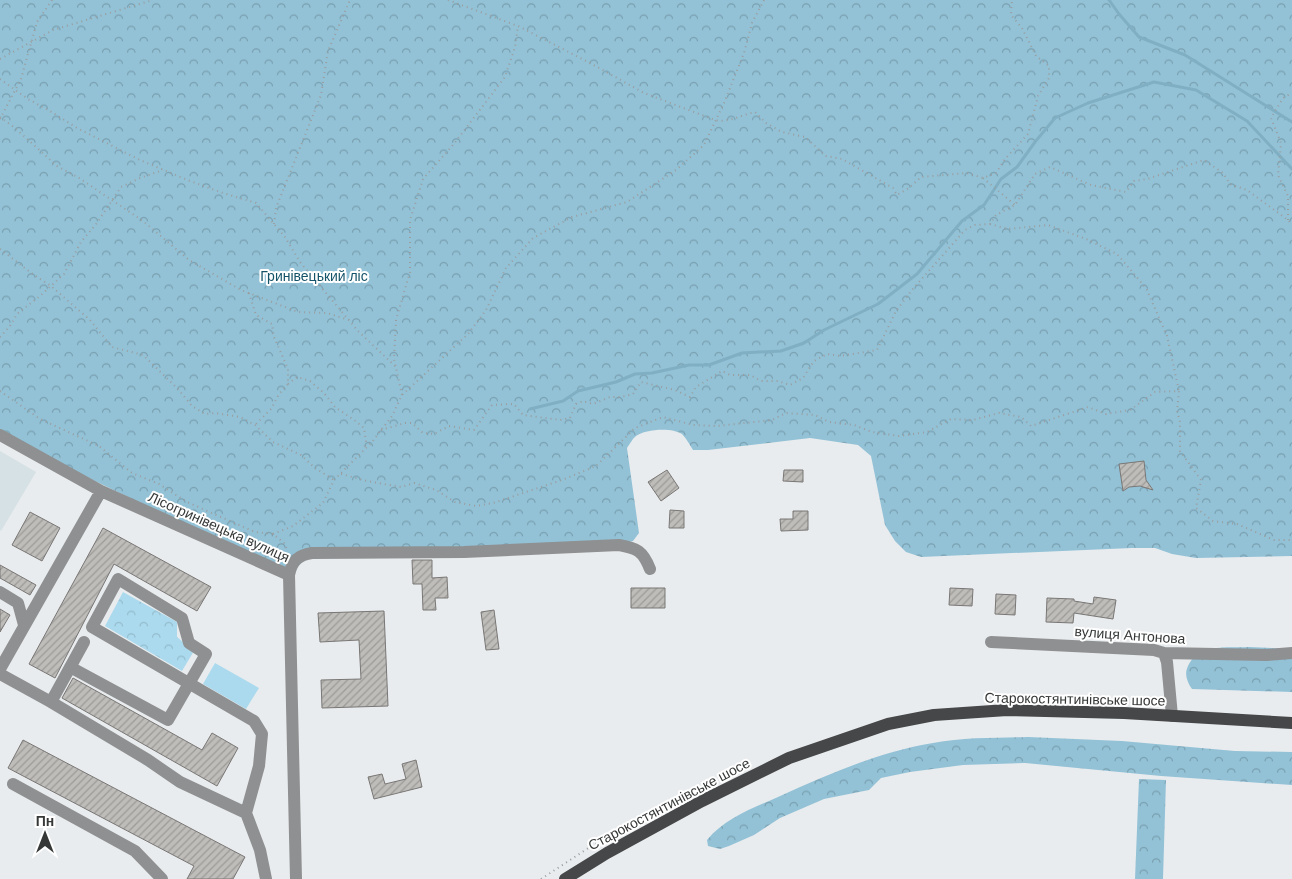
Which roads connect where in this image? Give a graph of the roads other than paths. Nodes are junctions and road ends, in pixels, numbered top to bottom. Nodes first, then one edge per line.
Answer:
1 (0, 435) edge
2 (101, 491) junction
3 (650, 569) dead end
4 (290, 570) junction
5 (0, 592) edge
6 (24, 626) junction
7 (84, 642) dead end
8 (991, 642) dead end
9 (1164, 653) junction
10 (1292, 653) edge
11 (70, 667) junction
12 (0, 668) edge
13 (0, 674) edge
14 (189, 682) junction
15 (51, 702) junction
16 (1172, 716) junction
17 (1292, 723) edge
18 (13, 784) dead end
19 (246, 814) junction
20 (162, 879) edge
21 (266, 879) edge
22 (296, 879) edge
23 (565, 879) edge

1 - 2 street, Лісогринівецька вулиця
2 - 4 street, Лісогринівецька вулиця
2 - 6 street
3 - 4 street
4 - 22 street, Лісогринівецька вулиця
5 - 6 street
6 - 12 street
7 - 11 street
8 - 9 street, вулиця Антонова
9 - 10 street, вулиця Антонова
9 - 16 street
11 - 14 street
11 - 15 street
13 - 15 street
14 - 14 street
14 - 19 street
15 - 19 street
16 - 17 main road, Старокостянтинівське шосе
16 - 23 main road, Старокостянтинівське шосе
18 - 20 street
19 - 21 street

